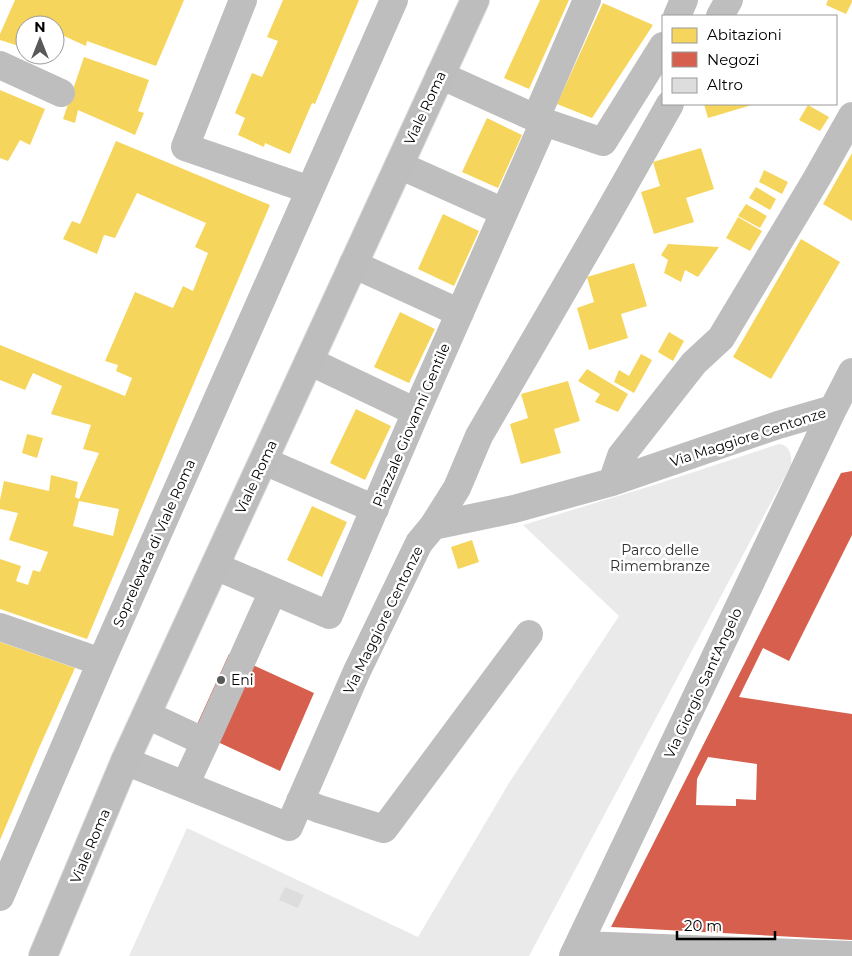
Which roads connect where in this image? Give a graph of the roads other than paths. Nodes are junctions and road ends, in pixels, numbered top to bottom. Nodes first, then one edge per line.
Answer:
1 (243, 0) edge
2 (394, 0) edge
3 (475, 0) edge
4 (587, 0) edge
5 (684, 0) edge
6 (729, 0) edge
7 (677, 15) edge
8 (721, 15) edge
9 (662, 48) edge
10 (0, 65) edge
11 (440, 75) junction
12 (61, 93) dead end
13 (669, 105) edge
14 (852, 116) edge
15 (540, 120) junction
16 (399, 165) junction
17 (310, 190) junction
18 (504, 212) junction
19 (353, 264) junction
20 (460, 313) junction
21 (309, 361) junction
22 (852, 372) edge
23 (833, 410) junction
24 (416, 412) junction
25 (264, 460) junction
26 (612, 482) junction
27 (374, 509) junction
28 (433, 526) junction
29 (215, 566) junction
30 (273, 591) junction
31 (0, 627) edge
32 (529, 634) dead end
33 (101, 662) junction
34 (147, 715) junction
35 (205, 742) junction
36 (126, 762) junction
37 (186, 785) junction
38 (300, 801) junction
39 (0, 897) edge
40 (576, 950) edge
41 (852, 955) edge
42 (44, 956) edge

1 - 17 street
2 - 17 street, Soprelevata di Viale Roma
3 - 11 main road, Viale Roma
4 - 15 street, Piazzale Giovanni Gentile
5 - 7 street
6 - 8 street
9 - 15 street
10 - 12 street
11 - 15 street
11 - 16 main road, Viale Roma
13 - 28 street
14 - 26 street
15 - 18 street, Piazzale Giovanni Gentile
16 - 18 street
16 - 19 main road, Viale Roma
17 - 33 street, Soprelevata di Viale Roma
18 - 20 street, Piazzale Giovanni Gentile
19 - 20 street
19 - 21 main road, Viale Roma
20 - 24 street, Piazzale Giovanni Gentile
21 - 24 street
21 - 25 main road, Viale Roma
22 - 23 street, Via Giorgio Sant'Angelo
23 - 26 street, Via Maggiore Centonze
23 - 40 street, Via Giorgio Sant'Angelo
24 - 27 street, Piazzale Giovanni Gentile
25 - 27 street
25 - 29 main road, Viale Roma
26 - 28 street, Via Maggiore Centonze
27 - 30 street, Piazzale Giovanni Gentile
28 - 38 street, Via Maggiore Centonze
29 - 30 street, Piazzale Giovanni Gentile
29 - 34 main road, Viale Roma
30 - 35 street
31 - 33 street
32 - 38 street
33 - 39 street, Soprelevata di Viale Roma
34 - 35 street
34 - 36 main road, Viale Roma
35 - 37 street
36 - 37 street, Via Maggiore Centonze
36 - 42 main road, Viale Roma
37 - 38 street, Via Maggiore Centonze
40 - 41 street

